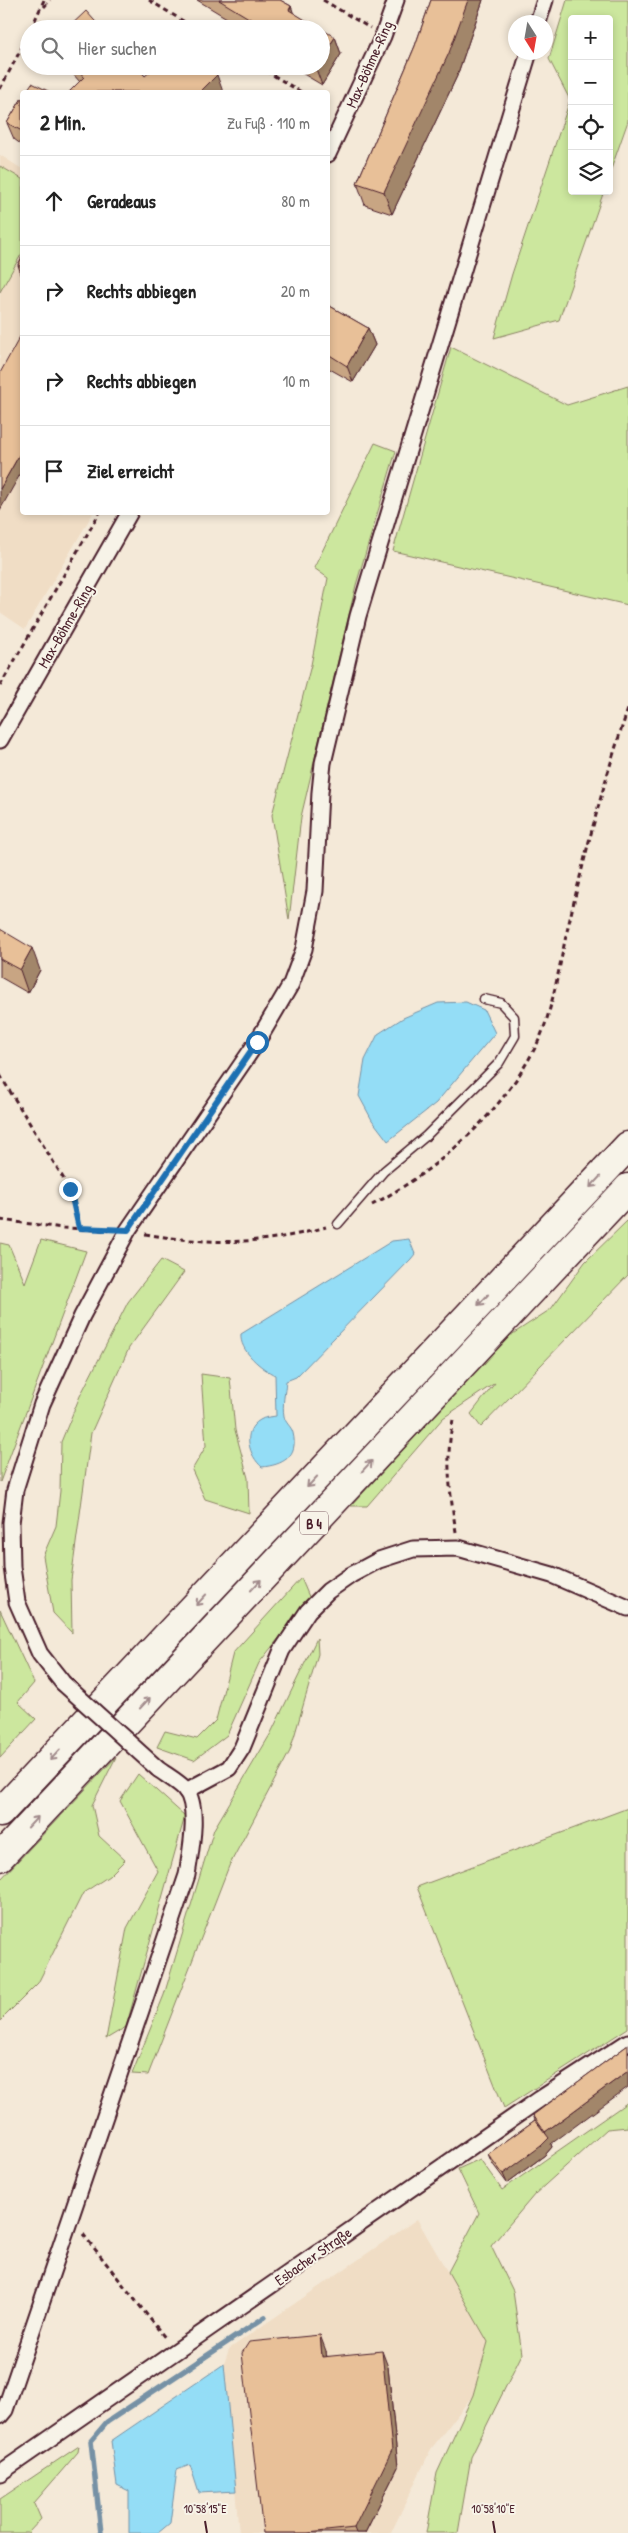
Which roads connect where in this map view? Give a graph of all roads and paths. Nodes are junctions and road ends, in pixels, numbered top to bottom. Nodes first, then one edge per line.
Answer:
1 (44, 0) edge
2 (50, 0) edge
3 (149, 0) edge
4 (323, 0) edge
5 (396, 0) edge
6 (545, 0) edge
7 (41, 9) junction
8 (540, 15) edge
9 (36, 20) edge
10 (181, 20) edge
11 (383, 36) junction
12 (20, 51) edge
13 (527, 60) edge
14 (273, 75) edge
15 (0, 89) edge
16 (298, 90) edge
17 (330, 150) edge
18 (98, 515) edge
19 (128, 515) edge
20 (0, 686) edge
21 (628, 709) edge
22 (0, 740) edge
23 (484, 998) dead end
24 (0, 1075) edge
25 (628, 1146) edge
26 (628, 1188) edge
27 (370, 1206) dead end
28 (0, 1220) edge
29 (338, 1224) joint
30 (79, 1228) junction
31 (128, 1230) junction
32 (453, 1420) dead end
33 (458, 1548) junction
34 (628, 1608) edge
35 (186, 1791) junction
36 (0, 1813) edge
37 (0, 1857) edge
38 (628, 2042) edge
39 (69, 2219) junction
40 (176, 2351) junction
41 (0, 2416) edge
42 (0, 2473) edge

1 - 7 path
2 - 7 path
3 - 10 path
4 - 11 path
5 - 11 street, Max-Böhme-Ring
6 - 8 street
7 - 9 path
11 - 17 street, Max-Böhme-Ring
12 - 15 path
13 - 31 street
14 - 16 path
18 - 20 path
19 - 22 street, Max-Böhme-Ring
21 - 27 path
23 - 29 lane
24 - 30 path
25 -> 36 highway, B 4
37 -> 26 highway, B 4
28 - 30 path
29 - 31 path
30 - 31 path
31 - 35 street, bridge
32 - 33 path
33 - 34 street
33 - 35 street
35 - 39 street
38 - 40 street, Esbacher Straße
39 - 40 path
39 - 41 street
40 - 42 street, Esbacher Straße

